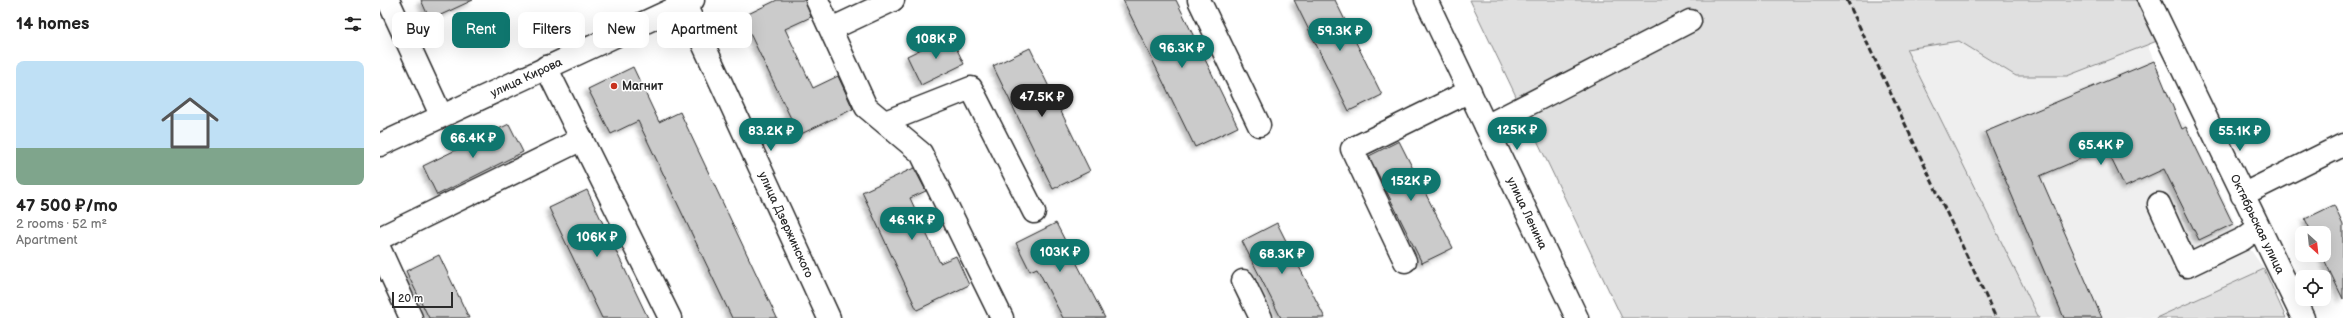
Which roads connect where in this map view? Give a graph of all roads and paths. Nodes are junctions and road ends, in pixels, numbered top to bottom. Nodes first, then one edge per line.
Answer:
1 (388, 0) edge
2 (817, 0) edge
3 (893, 0) edge
4 (1198, 0) edge
5 (1426, 0) edge
6 (2149, 0) edge
7 (687, 1) edge
8 (1690, 21) dead end
9 (831, 29) junction
10 (546, 67) junction
11 (1470, 91) junction
12 (441, 115) junction
13 (885, 122) junction
14 (1260, 126) dead end
15 (1486, 126) junction
16 (582, 139) junction
17 (380, 145) edge
18 (2343, 145) edge
19 (2242, 195) junction
20 (2159, 204) dead end
21 (1034, 212) dead end
22 (2258, 228) junction
23 (380, 238) edge
24 (380, 250) edge
25 (1405, 260) dead end
26 (1243, 281) dead end
27 (411, 318) edge
28 (670, 318) edge
29 (830, 318) edge
30 (1002, 318) edge
31 (1261, 318) edge
32 (1576, 318) edge
33 (2303, 318) edge

1 - 12 street
2 - 9 street
3 - 9 street
4 - 14 street
5 - 11 street, улица Ленина
6 - 19 street, Октябрьская улица
7 - 10 street, улица Кирова
7 - 29 street, улица Дзержинского
8 - 15 street
9 - 13 street
10 - 12 street, улица Кирова
10 - 16 street
11 - 15 street, улица Ленина
11 - 25 street
12 - 17 street, улица Кирова
13 - 21 street
13 - 30 street
15 - 32 street, улица Ленина
16 - 23 street
16 - 28 street
18 - 19 street
19 - 22 street, Октябрьская улица
20 - 22 street
22 - 33 street, Октябрьская улица
24 - 27 street
26 - 31 street

